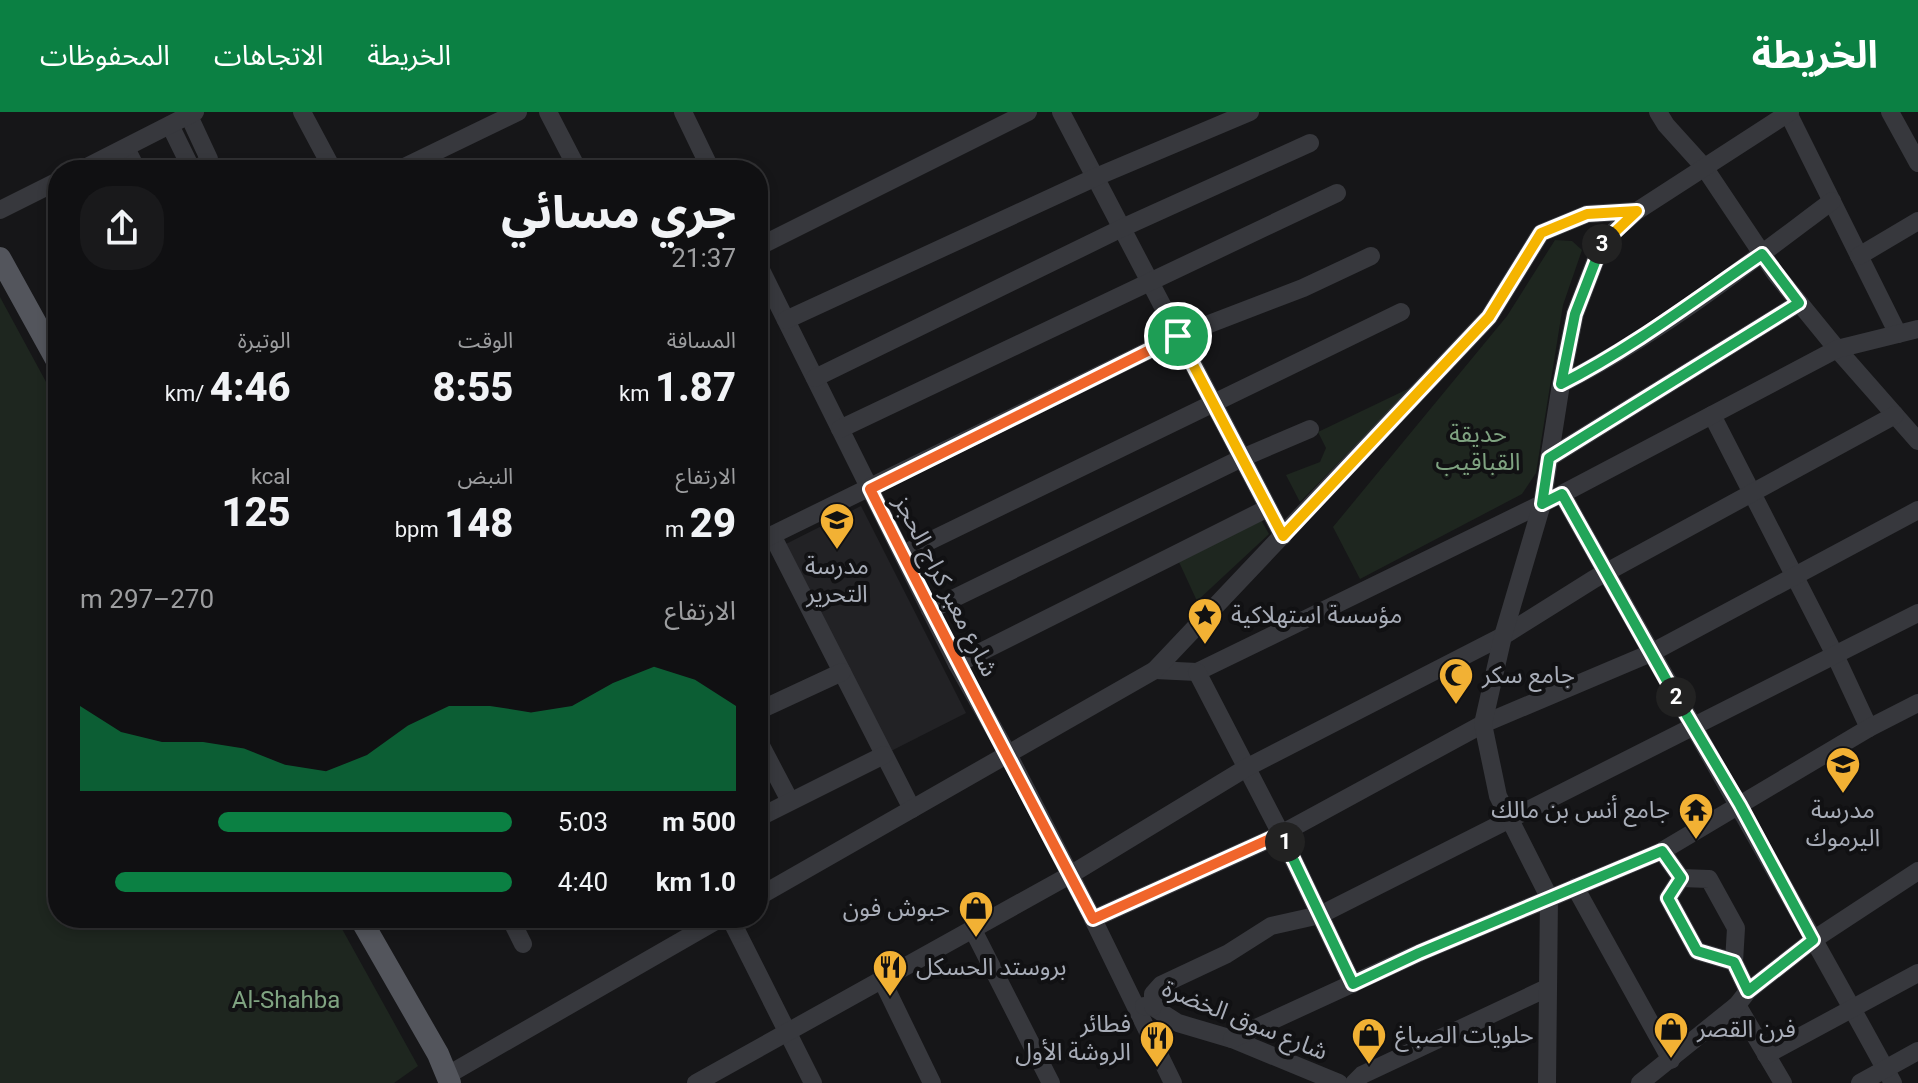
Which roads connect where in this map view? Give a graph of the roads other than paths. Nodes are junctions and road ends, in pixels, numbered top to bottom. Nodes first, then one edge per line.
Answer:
1 (302, 112) edge
2 (518, 112) edge
3 (548, 112) edge
4 (683, 112) edge
5 (1028, 112) edge
6 (1061, 112) edge
7 (1250, 112) edge
8 (1658, 112) edge
9 (1890, 112) edge
10 (1789, 113) edge
11 (192, 114) edge
12 (170, 125) junction
13 (1310, 143) dead end
14 (126, 148) junction
15 (101, 160) edge
16 (132, 160) edge
17 (187, 160) edge
18 (209, 160) edge
19 (328, 160) edge
20 (419, 160) edge
21 (573, 160) edge
22 (706, 160) edge
23 (1918, 163) edge
24 (1704, 167) junction
25 (1096, 177) junction
26 (48, 186) edge
27 (1337, 193) dead end
28 (1832, 201) junction
29 (0, 210) edge
30 (1637, 211) junction
31 (1918, 221) edge
32 (1122, 228) junction
33 (768, 242) edge
34 (1762, 254) junction
35 (1371, 256) dead end
36 (1859, 256) junction
37 (0, 258) edge
38 (1150, 282) junction
39 (768, 284) edge
40 (1799, 303) junction
41 (1401, 312) dead end
42 (786, 320) junction
43 (1918, 329) edge
44 (1898, 334) junction
45 (1178, 336) junction
46 (48, 345) edge
47 (1837, 349) junction
48 (815, 378) junction
49 (1561, 384) junction
50 (1214, 405) junction
51 (1712, 415) junction
52 (1895, 415) junction
53 (840, 429) junction
54 (1310, 429) dead end
55 (1918, 441) edge
56 (1242, 458) junction
57 (1549, 458) junction
58 (870, 489) junction
59 (1562, 494) junction
60 (1752, 494) junction
61 (1542, 504) junction
62 (1268, 508) junction
63 (1918, 510) edge
64 (1283, 536) junction
65 (768, 537) edge
66 (768, 543) edge
67 (903, 554) junction
68 (1607, 574) junction
69 (1794, 577) junction
70 (930, 610) junction
71 (1918, 613) edge
72 (1503, 636) junction
73 (1651, 653) junction
74 (1835, 655) junction
75 (957, 664) junction
76 (1155, 670) junction
77 (842, 672) junction
78 (1197, 672) junction
79 (1918, 703) edge
80 (768, 706) edge
81 (1483, 724) junction
82 (1694, 728) junction
83 (1869, 728) junction
84 (884, 755) junction
85 (1009, 756) junction
86 (768, 759) edge
87 (1246, 768) junction
88 (790, 801) junction
89 (1740, 805) junction
90 (912, 809) junction
91 (768, 813) edge
92 (1510, 820) junction
93 (1281, 834) junction
94 (1662, 851) junction
95 (1918, 871) edge
96 (1070, 875) junction
97 (1681, 878) junction
98 (1575, 887) junction
99 (768, 891) edge
100 (1549, 897) junction
101 (1320, 915) junction
102 (1093, 919) junction
103 (366, 928) edge
104 (515, 928) edge
105 (704, 928) edge
106 (735, 928) edge
107 (972, 928) junction
108 (1813, 940) junction
109 (523, 944) dead end
110 (1734, 962) junction
111 (1918, 973) edge
112 (881, 978) junction
113 (1353, 984) junction
114 (1547, 988) junction
115 (1742, 998) junction
116 (1133, 1005) junction
117 (1153, 1007) junction
118 (1851, 1007) junction
119 (788, 1030) junction
120 (1232, 1039) junction
121 (1918, 1051) edge
122 (1766, 1055) junction
123 (1671, 1060) junction
124 (1889, 1076) edge
125 (444, 1081) edge
126 (1777, 1081) edge
127 (696, 1083) edge
128 (813, 1083) edge
129 (932, 1083) edge
130 (1051, 1083) edge
131 (1173, 1083) edge
132 (1339, 1083) edge
133 (1354, 1083) edge
134 (1547, 1083) edge
135 (1640, 1083) edge
136 (1860, 1083) edge

1 - 19 street
2 - 20 street
3 - 21 street
4 - 22 street
5 - 33 street
6 - 25 street
7 - 25 street
8 - 24 street
9 - 23 street
10 - 24 street
10 - 28 street
11 - 12 street
11 - 18 street
12 - 14 street
12 - 17 street
13 - 32 street
14 - 15 street
14 - 16 street
24 - 30 street
24 - 34 street
25 - 32 street
25 - 42 street
26 - 29 street
27 - 38 street
28 - 34 street
28 - 36 street
30 - 49 street
30 - 64 street
31 - 36 street
32 - 38 street
32 - 48 street
34 - 40 street
34 - 49 street
35 - 45 street
36 - 44 street
37 - 46 main road
38 - 45 street
38 - 53 street
39 - 42 street, شارع معبر كراج الحجز
40 - 47 street
40 - 57 street
41 - 50 street
42 - 48 street, شارع معبر كراج الحجز
43 - 44 street
44 - 47 street
45 - 50 street
45 - 58 street
47 - 51 street
47 - 52 street
48 - 53 street, شارع معبر كراج الحجز
49 - 57 street
50 - 56 street
50 - 67 street
51 - 59 street
51 - 60 street
52 - 55 street
52 - 60 street
53 - 58 street, شارع معبر كراج الحجز
54 - 56 street
56 - 62 street
56 - 70 street
57 - 61 street
58 - 65 street
58 - 67 street, شارع معبر كراج الحجز
59 - 61 street
59 - 68 street
60 - 68 street
60 - 69 street
61 - 72 street
61 - 78 street
62 - 64 street
62 - 75 street
63 - 69 street
64 - 76 street
66 - 77 street
67 - 70 street, شارع معبر كراج الحجز
68 - 72 street
68 - 73 street
69 - 73 street
69 - 74 street
70 - 75 street, شارع معبر كراج الحجز
71 - 74 street
72 - 81 street
72 - 87 street
73 - 81 street
73 - 82 street
74 - 82 street
74 - 83 street
75 - 85 street, شارع معبر كراج الحجز
76 - 78 street
76 - 85 street
77 - 80 street
77 - 84 street
78 - 87 street
79 - 83 street
81 - 92 street
81 - 93 street
82 - 89 street
82 - 92 street
83 - 89 street
84 - 88 street
84 - 90 street
85 - 90 street
85 - 96 street, شارع معبر كراج الحجز
86 - 88 street
87 - 93 street
87 - 96 street
88 - 91 street
89 - 94 street
89 - 108 street
90 - 99 street
92 - 100 street
92 - 101 street
93 - 101 street
93 - 102 street
94 - 97 street
94 - 98 street
95 - 108 street
96 - 102 street, شارع معبر كراج الحجز
96 - 107 street
97 - 110 street
97 - 110 street
98 - 100 street
98 - 123 street
100 - 113 street
100 - 114 street
101 - 113 street
101 - 117 street
102 - 116 street, شارع معبر كراج الحجز
103 - 125 main road
104 - 109 street
105 - 125 street
106 - 119 street
107 - 112 street
107 - 130 street
108 - 115 street
108 - 118 street
110 - 115 street
111 - 118 street
112 - 119 street
112 - 129 street
113 - 120 street
114 - 133 street
114 - 134 street
115 - 122 street
115 - 123 street
116 - 117 street, شارع سوق الخضرة
116 - 131 street, شارع معبر كراج الحجز
117 - 120 street, شارع سوق الخضرة
118 - 122 street
118 - 124 street
119 - 127 street
119 - 128 street
120 - 132 street, شارع سوق الخضرة
121 - 124 street
122 - 126 street
123 - 135 street
124 - 136 street

